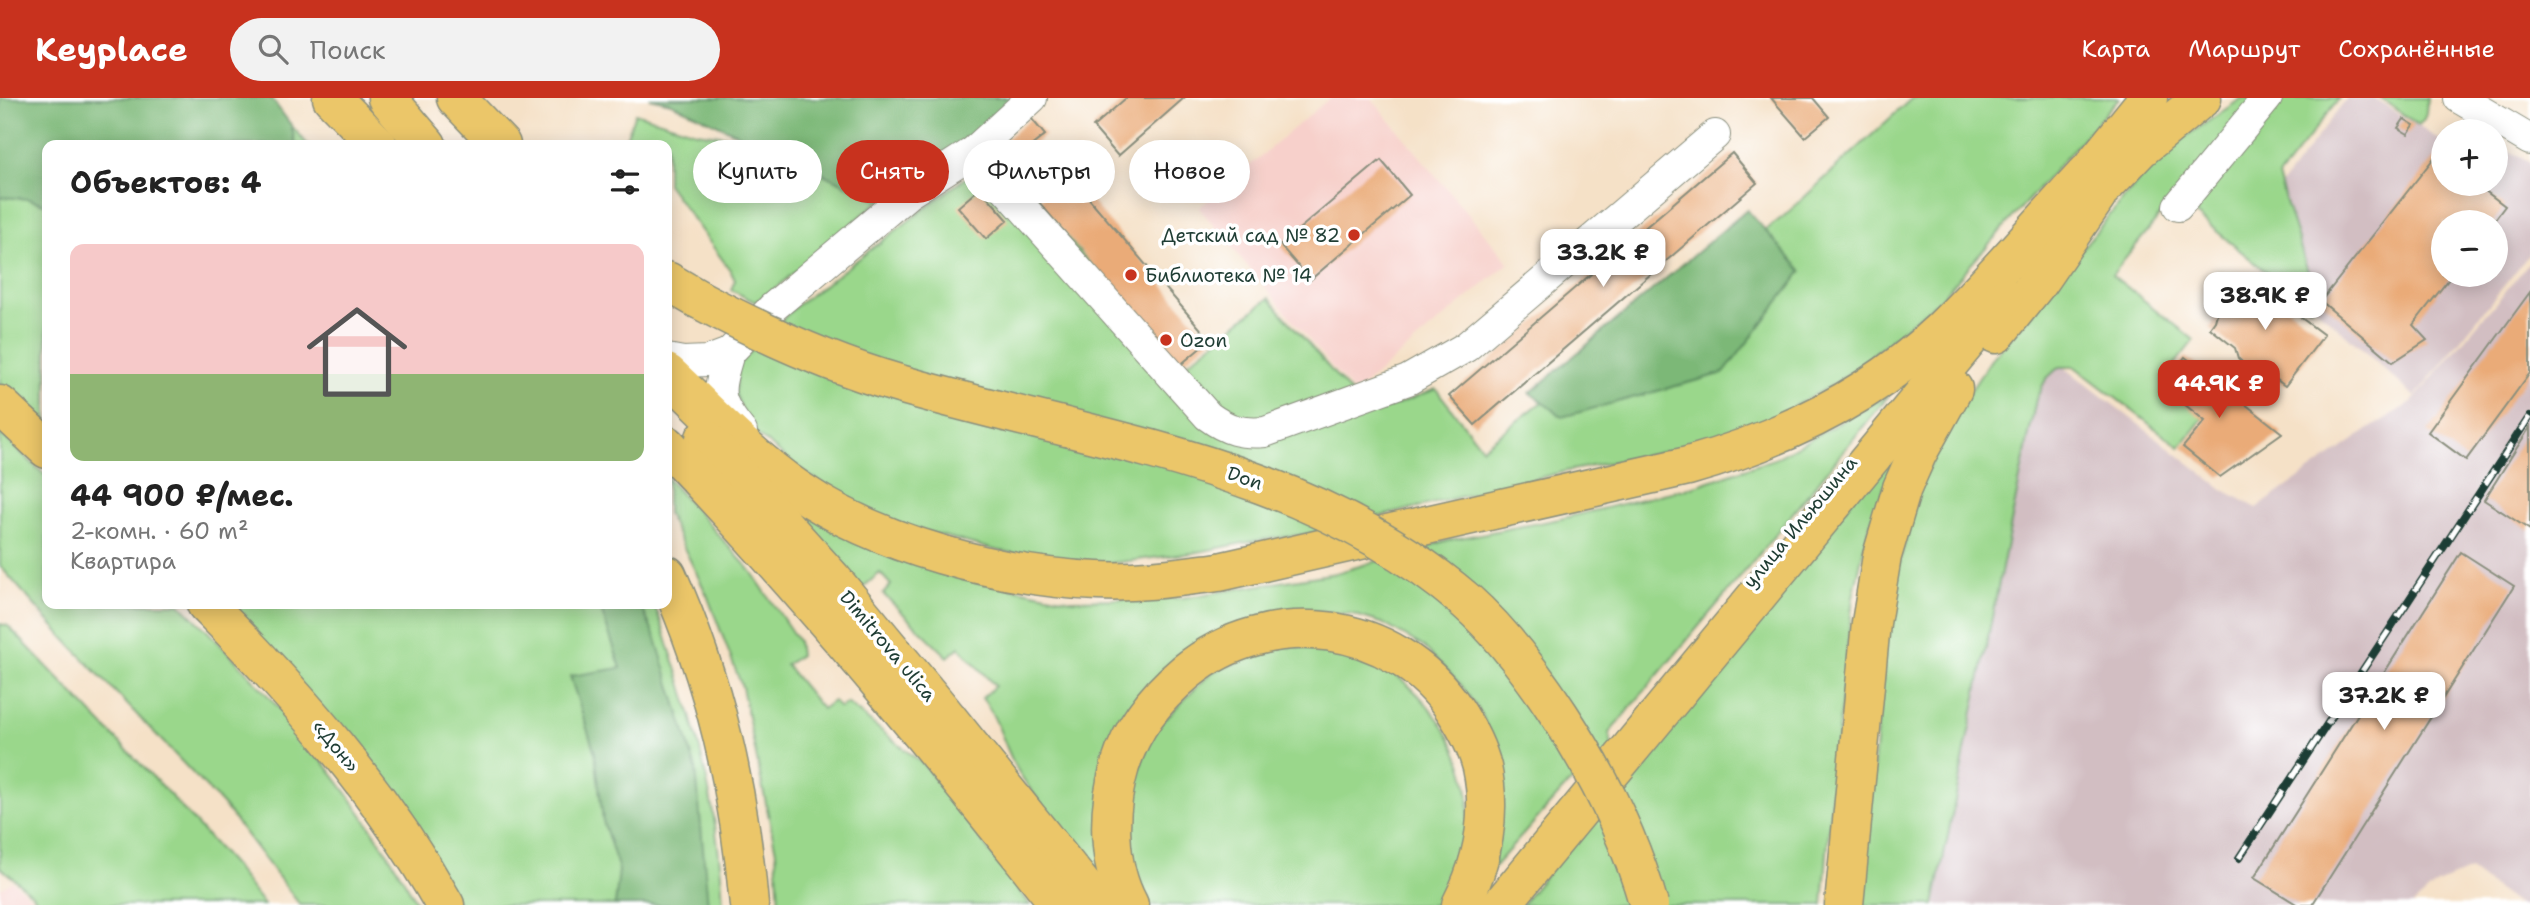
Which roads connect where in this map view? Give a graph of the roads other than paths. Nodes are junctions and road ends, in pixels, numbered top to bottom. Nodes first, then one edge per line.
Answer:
1 (315, 98) edge
2 (332, 98) edge
3 (387, 98) edge
4 (456, 98) edge
5 (1032, 98) edge
6 (2148, 98) edge
7 (2202, 98) edge
8 (2267, 98) edge
9 (2459, 98) edge
10 (1715, 135) dead end
11 (344, 140) edge
12 (373, 140) edge
13 (423, 140) edge
14 (496, 140) edge
15 (986, 140) edge
16 (2530, 140) edge
17 (2125, 147) junction
18 (963, 158) edge
19 (2097, 178) junction
20 (1018, 203) edge
21 (2178, 206) dead end
22 (682, 290) edge
23 (729, 353) junction
24 (672, 360) edge
25 (672, 378) edge
26 (672, 403) edge
27 (0, 405) edge
28 (42, 444) edge
29 (672, 449) edge
30 (773, 470) junction
31 (672, 587) edge
32 (211, 609) edge
33 (445, 905) edge
34 (749, 905) edge
35 (1060, 905) edge
36 (1098, 905) edge
37 (1129, 905) edge
38 (1461, 905) edge
39 (1481, 905) edge
40 (1501, 905) edge
41 (1649, 905) edge
42 (1844, 905) edge

1 - 11 highway
2 - 12 highway
3 - 13 highway
4 - 14 highway
5 - 15 street
6 - 17 highway
7 - 17 highway
8 - 21 street
9 - 16 street
10 - 20 street
17 - 19 highway, улица Ильюшина
18 - 23 street
19 - 30 highway
19 - 39 highway, улица Ильюшина
19 - 40 highway, улица Ильюшина
19 - 42 highway
22 - 41 highway, Don, bridge
23 - 24 street
23 - 30 street
25 - 30 highway
26 - 36 highway, Dimitrova ulica
27 - 28 highway
29 - 35 highway, Dimitrova ulica
31 - 34 highway
32 - 33 highway, «Дон»
37 - 38 highway

